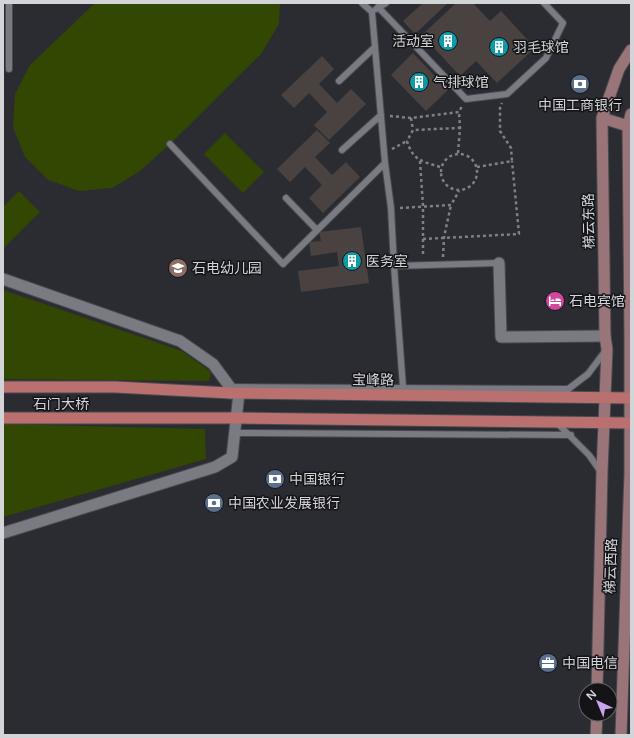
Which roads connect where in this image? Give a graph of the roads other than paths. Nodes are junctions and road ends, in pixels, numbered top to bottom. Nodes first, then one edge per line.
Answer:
1 (9, 3) edge
2 (362, 3) edge
3 (386, 3) edge
4 (544, 3) edge
5 (378, 7) junction
6 (372, 12) junction
7 (375, 47) junction
8 (631, 50) edge
9 (9, 69) dead end
10 (339, 81) dead end
11 (631, 114) edge
12 (381, 115) junction
13 (602, 118) junction
14 (628, 126) junction
15 (170, 144) dead end
16 (342, 150) dead end
17 (385, 162) junction
18 (286, 198) dead end
19 (317, 230) junction
20 (499, 263) joint
21 (394, 266) junction
22 (3, 279) edge
23 (605, 336) junction
24 (631, 340) edge
25 (607, 348) junction
26 (3, 387) edge
27 (115, 387) joint
28 (403, 387) junction
29 (569, 389) junction
30 (233, 391) junction
31 (553, 398) junction
32 (604, 398) junction
33 (631, 398) edge
34 (3, 418) edge
35 (236, 418) junction
36 (557, 423) junction
37 (603, 423) junction
38 (630, 423) edge
39 (236, 433) junction
40 (571, 435) junction
41 (630, 471) edge
42 (602, 472) junction
43 (3, 533) edge
44 (597, 682) edge
45 (597, 722) edge
46 (596, 735) edge
47 (620, 735) edge

1 - 9 lane
2 - 6 lane
3 - 5 lane
4 - 5 lane
5 - 6 lane
6 - 7 lane
7 - 10 lane
7 - 12 lane
8 - 13 main road, 梯云东路
11 - 14 main road
12 - 16 lane
12 - 17 lane
13 - 14 main road
13 - 23 main road, 梯云东路
14 - 24 main road
15 - 19 lane
17 - 19 lane
17 - 21 lane
18 - 19 lane
20 - 21 lane
20 - 23 street
21 - 28 lane
22 - 30 street
23 - 25 main road, 梯云东路
24 - 33 main road
25 - 29 lane
25 - 32 main road, 梯云东路
26 - 27 main road, 石门大桥
27 - 30 main road, 宝峰路
28 - 29 lane
28 - 30 lane
29 - 31 lane
30 - 31 main road, 宝峰路
30 - 35 street
31 - 32 main road, 宝峰路
32 - 33 main road, 宝峰路
32 - 37 main road, 梯云西路
33 - 38 main road, 梯云西路
34 - 35 main road, 石门大桥
35 - 36 main road
35 - 39 street
36 - 37 main road
36 - 40 lane
37 - 38 main road
37 - 42 main road, 梯云西路
38 - 41 main road, 梯云西路
39 - 40 lane
39 - 43 street
40 - 42 lane
41 - 47 main road, 梯云西路
42 - 44 main road, 梯云西路
45 - 46 main road

